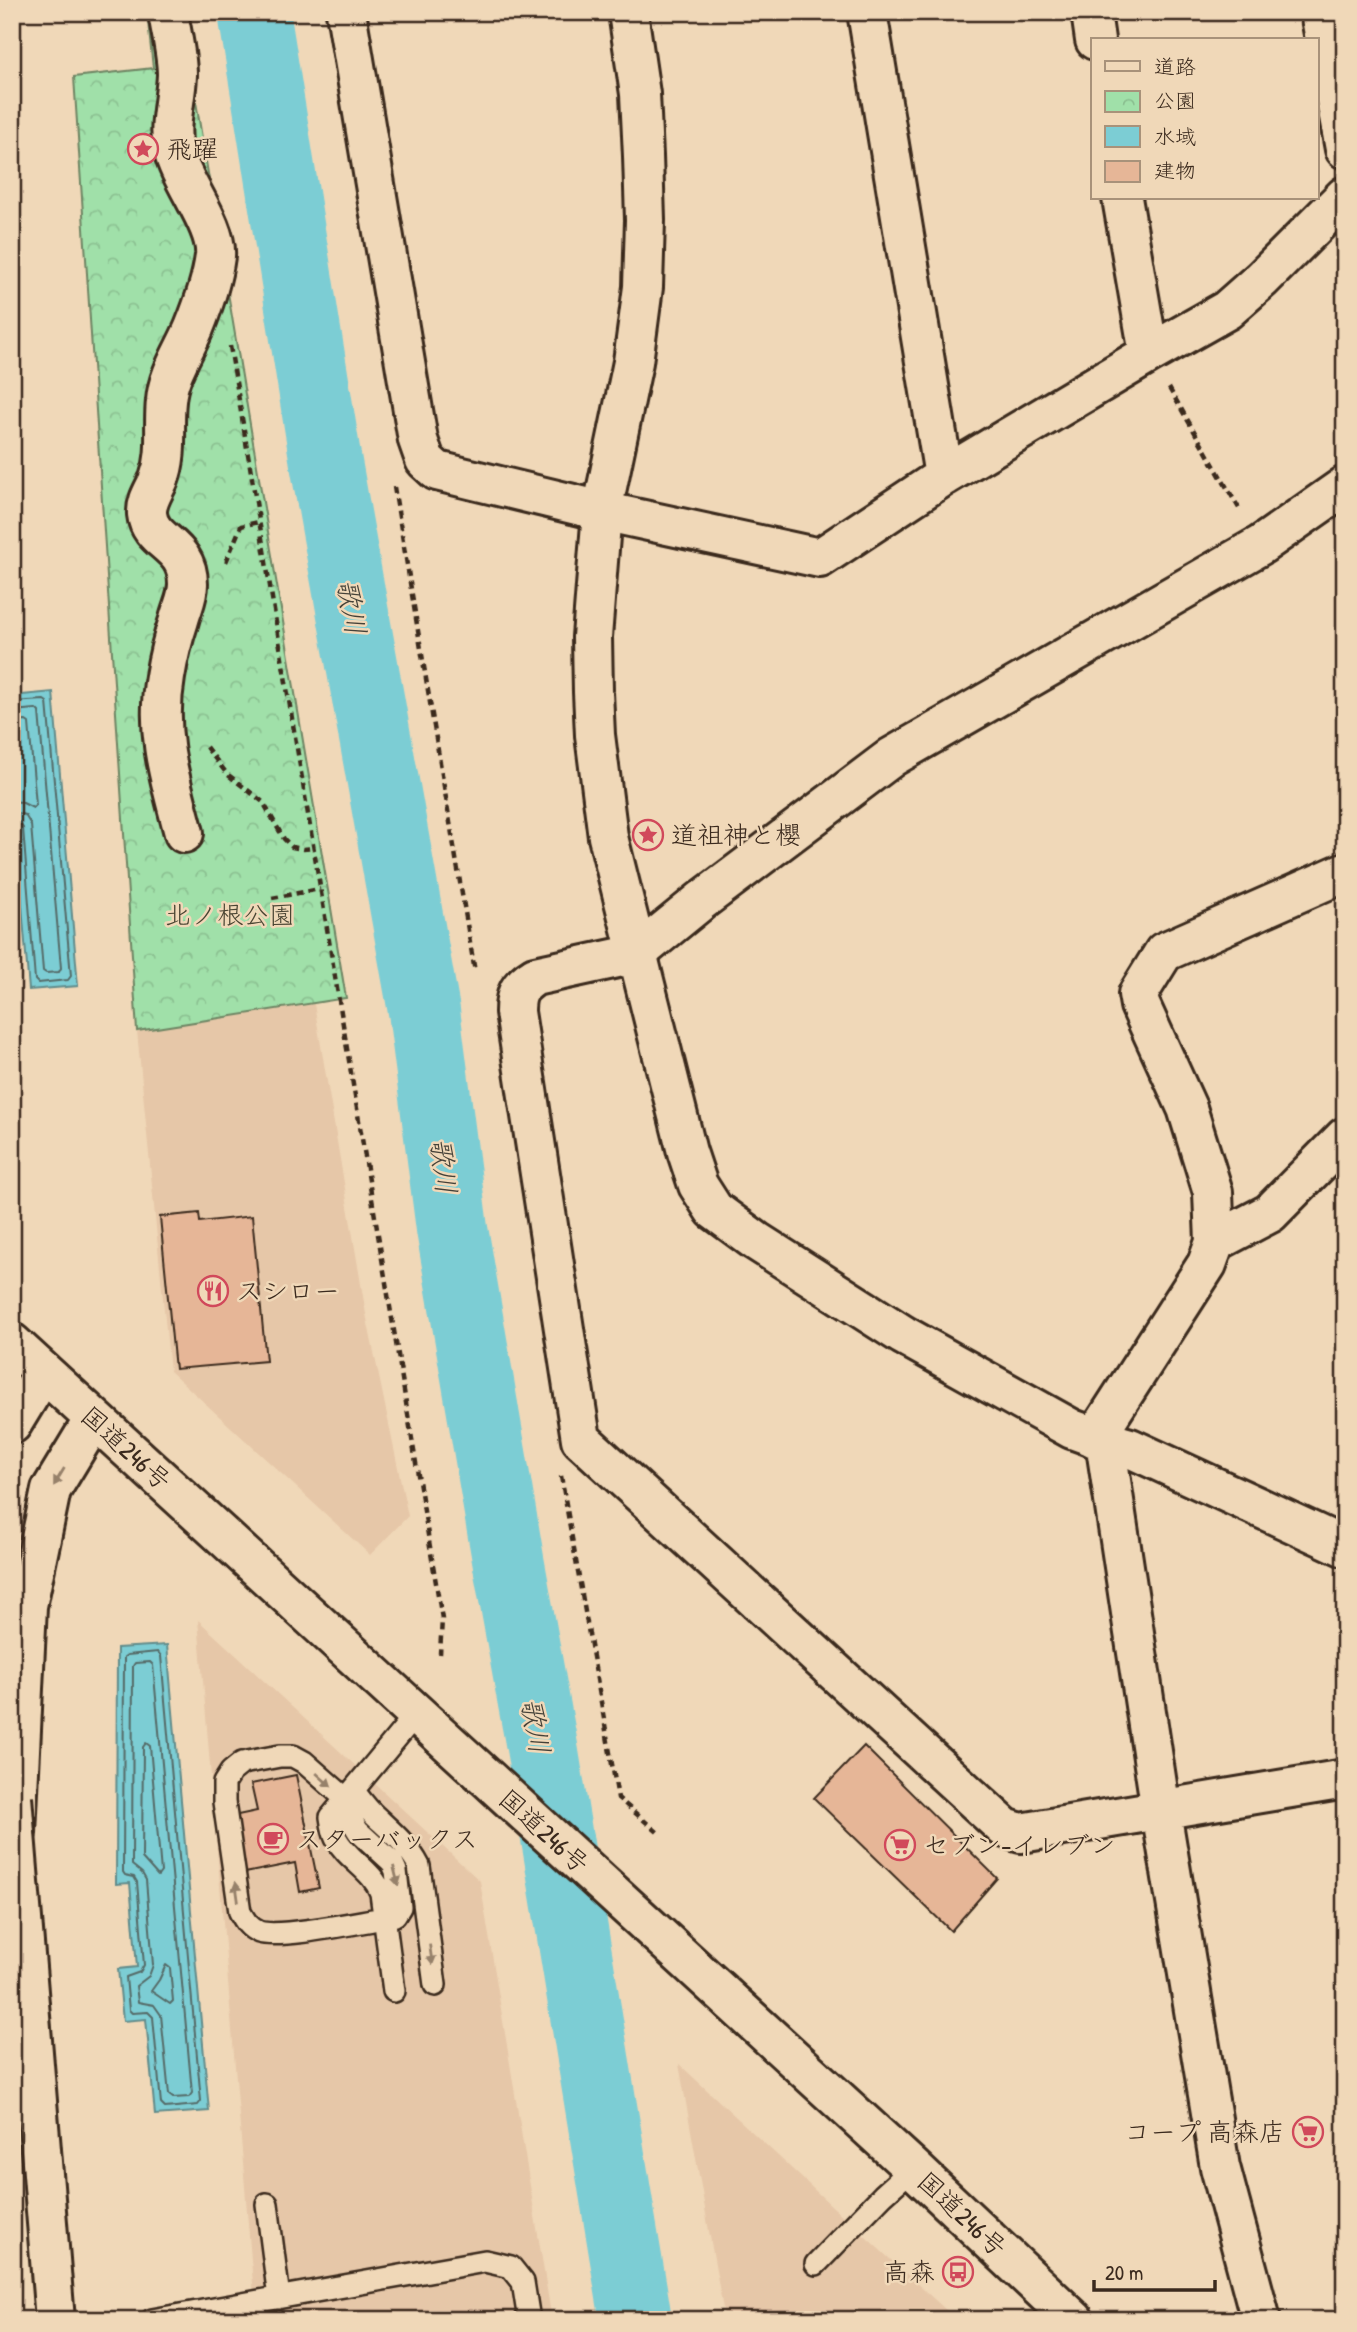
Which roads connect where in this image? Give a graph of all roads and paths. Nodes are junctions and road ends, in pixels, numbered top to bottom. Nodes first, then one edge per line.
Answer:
1 (168, 12) edge
2 (346, 12) edge
3 (628, 12) edge
4 (867, 12) edge
5 (1091, 12) edge
6 (1320, 12) edge
7 (1095, 38) edge
8 (1345, 149) edge
9 (1345, 196) edge
10 (1122, 200) edge
11 (228, 334) dead end
12 (1149, 354) junction
13 (944, 477) junction
14 (1345, 486) edge
15 (602, 511) junction
16 (259, 522) junction
17 (1261, 545) junction
18 (228, 557) dead end
19 (201, 739) dead end
20 (184, 832) dead end
21 (313, 848) junction
22 (1345, 872) edge
23 (320, 889) junction
24 (272, 898) dead end
25 (636, 954) junction
26 (1345, 1137) edge
27 (1215, 1242) junction
28 (12, 1343) edge
29 (43, 1373) junction
30 (94, 1419) junction
31 (12, 1424) edge
32 (1100, 1439) junction
33 (560, 1474) dead end
34 (1345, 1547) edge
35 (440, 1654) dead end
36 (417, 1713) junction
37 (1345, 1780) edge
38 (12, 1797) edge
39 (347, 1798) junction
40 (1161, 1811) junction
41 (661, 1835) dead end
42 (384, 1918) junction
43 (435, 1985) dead end
44 (394, 1991) dead end
45 (913, 2168) junction
46 (267, 2204) dead end
47 (816, 2264) dead end
48 (279, 2298) junction
49 (53, 2320) edge
50 (152, 2320) edge
51 (529, 2320) edge
52 (1074, 2320) edge
53 (1261, 2320) edge

1 - 20 main road
2 - 15 main road
3 - 15 main road
4 - 13 main road
5 - 7 main road
6 - 8 main road
9 - 12 main road
10 - 12 main road
11 - 16 path
12 - 13 main road
12 - 17 path
13 - 15 main road
14 - 17 main road
15 - 25 main road
16 - 18 path
16 - 21 path
17 - 25 main road
19 - 21 path
21 - 23 path
22 - 27 main road
23 - 24 path
23 - 35 path
25 - 32 main road
25 - 40 main road
26 - 27 main road
27 - 32 main road
28 - 29 main road, 国道246号
29 - 30 main road, 国道246号
29 - 31 main road
30 - 36 main road, 国道246号
30 -> 49 main road
32 - 34 main road
32 - 40 main road
33 - 41 path
36 - 39 lane
36 - 45 main road, 国道246号
37 - 40 main road
38 - 49 main road, bridge
39 - 42 lane
42 -> 39 lane
39 -> 43 lane
40 - 53 main road
42 - 44 lane
45 - 47 lane
45 - 52 main road, 国道246号
46 - 48 lane
48 - 50 lane
48 - 51 lane

